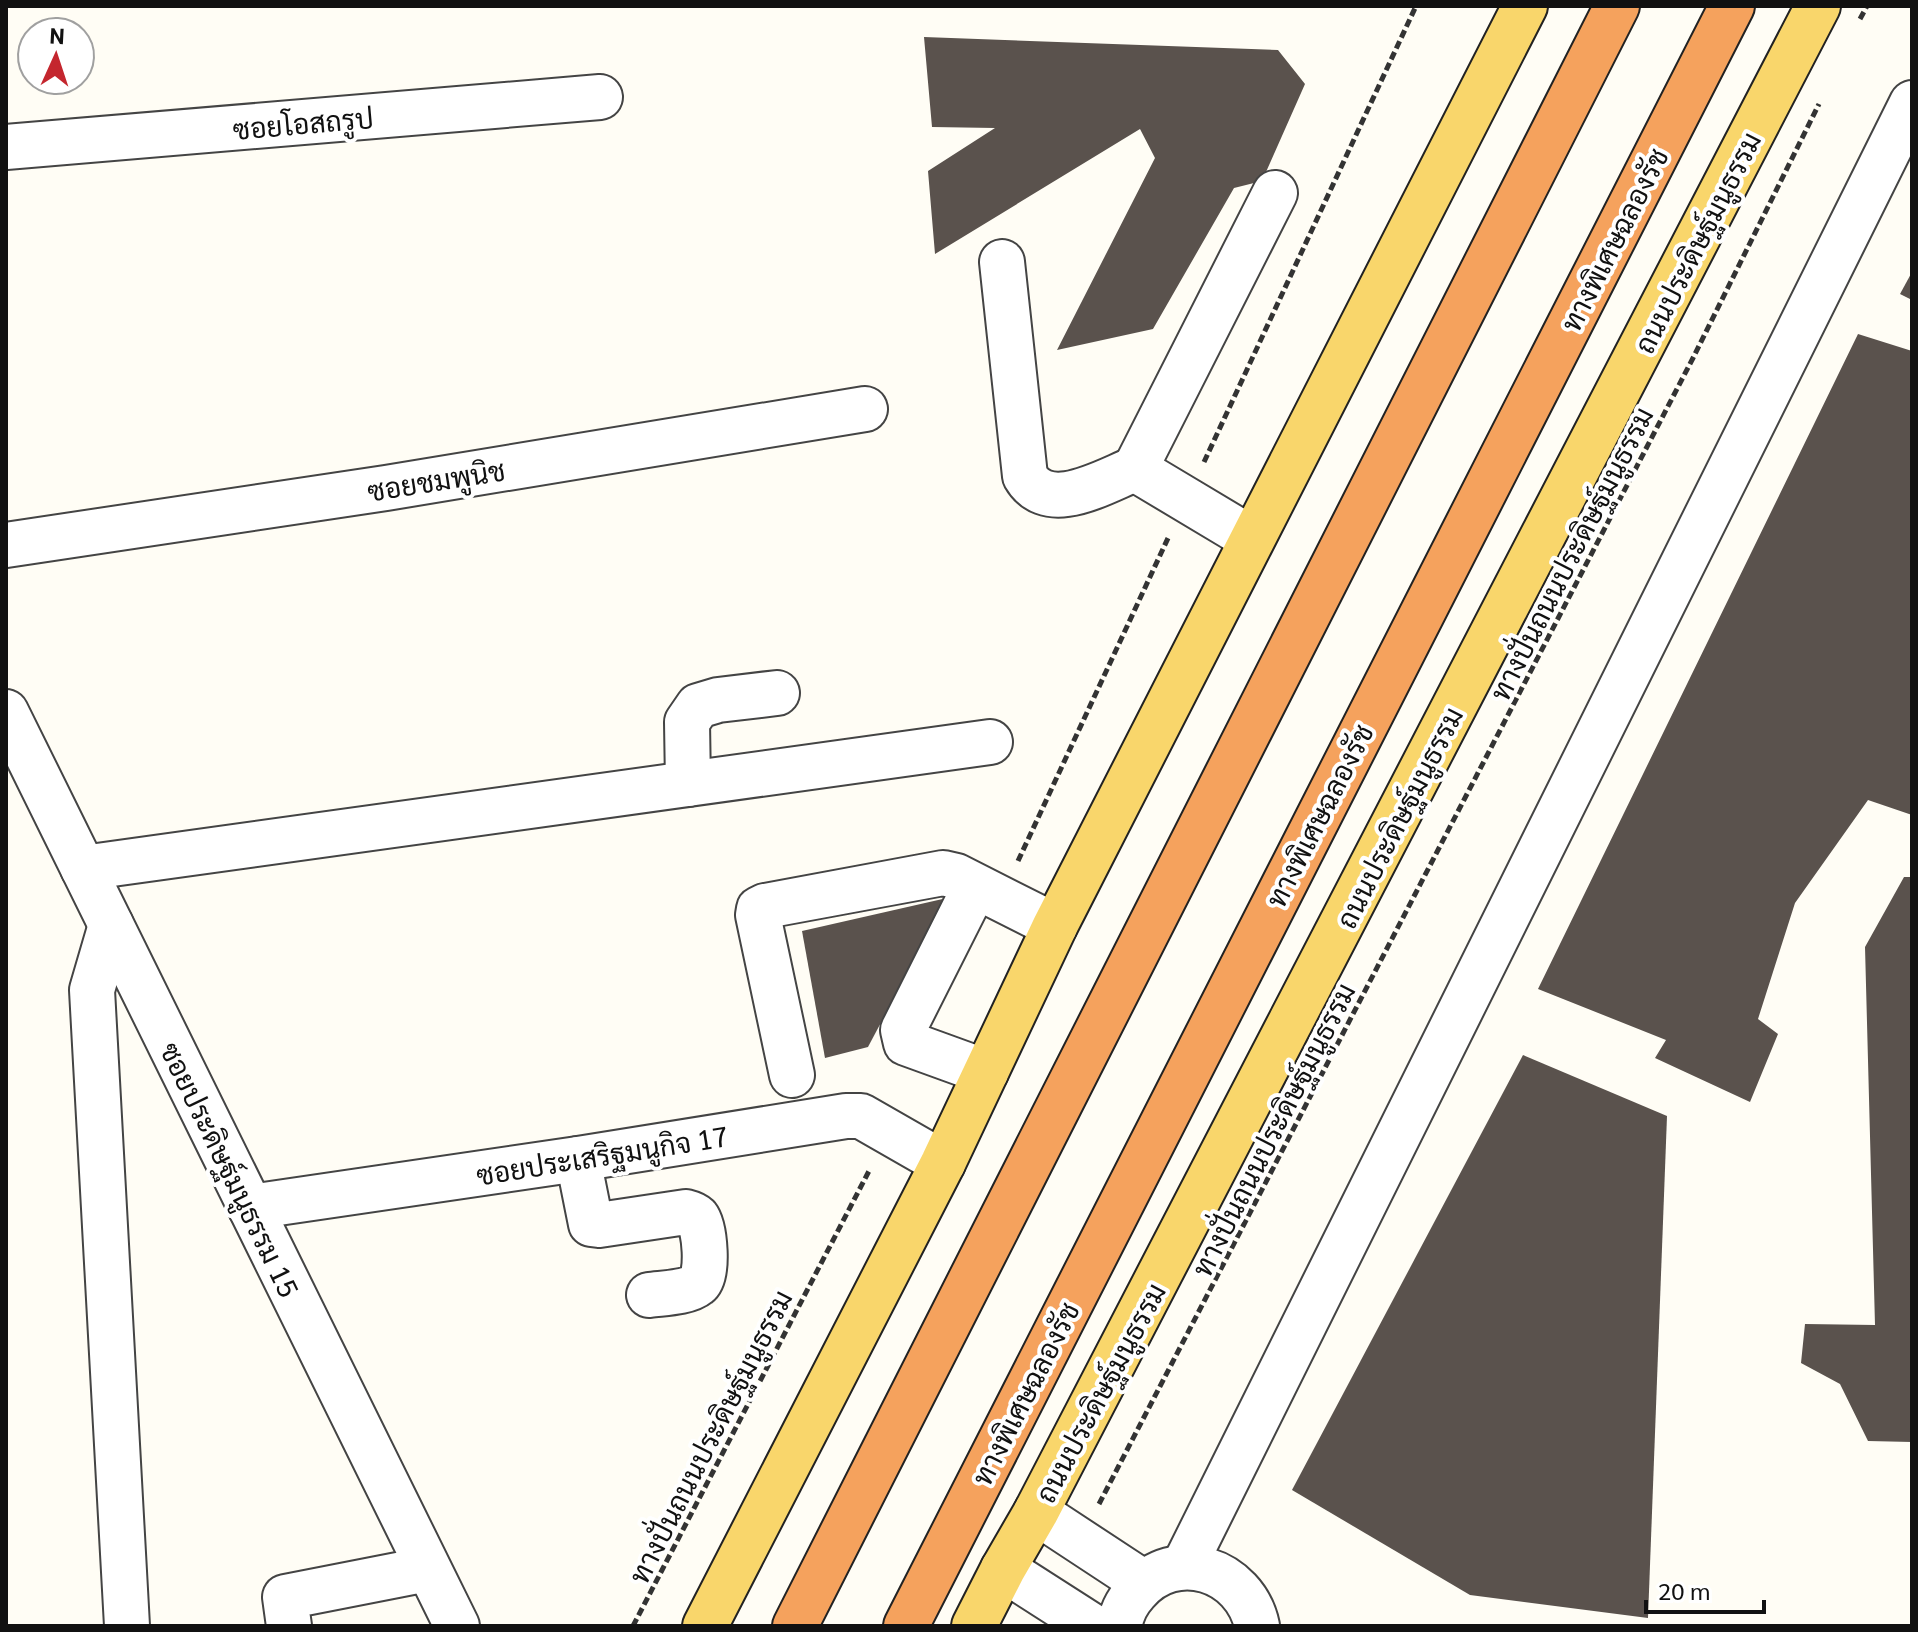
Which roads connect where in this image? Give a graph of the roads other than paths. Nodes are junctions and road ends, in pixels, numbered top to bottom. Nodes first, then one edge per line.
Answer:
1 (1525, 6) edge
2 (1617, 6) edge
3 (1732, 6) edge
4 (1818, 6) edge
5 (600, 97) dead end
6 (1912, 103) edge
7 (6, 147) edge
8 (1275, 193) dead end
9 (1002, 262) dead end
10 (865, 409) dead end
11 (1135, 469) junction
12 (1252, 539) junction
13 (6, 545) edge
14 (777, 693) dead end
15 (6, 712) edge
16 (990, 742) dead end
17 (20, 777) edge
18 (688, 784) junction
19 (83, 868) junction
20 (987, 893) junction
21 (111, 925) junction
22 (1055, 926) junction
23 (986, 1072) junction
24 (792, 1075) dead end
25 (578, 1159) junction
26 (943, 1163) junction
27 (250, 1207) junction
28 (649, 1295) dead end
29 (1036, 1512) junction
30 (1184, 1566) junction
31 (428, 1569) junction
32 (1003, 1569) junction
33 (1144, 1583) junction
34 (127, 1626) edge
35 (289, 1626) edge
36 (457, 1626) edge
37 (705, 1626) edge
38 (795, 1626) edge
39 (906, 1626) edge
40 (974, 1626) edge
41 (1092, 1626) edge
42 (1120, 1626) edge
43 (1257, 1626) edge

1 - 12 main road
2 - 38 highway
3 - 39 highway, ทางพิเศษฉลองรัช
4 - 29 main road, ถนนประดิษฐ์มนูธรรม
5 - 7 street, ซอยโอสถรูป
6 - 30 street
8 - 11 street
9 - 11 street
10 - 13 street, ซอยชมพูนิช
11 - 12 street
12 - 22 main road
14 - 18 street
15 - 17 street, ซอยประดิษฐ์มนูธรรม 15
16 - 18 street
17 - 19 street, ซอยประดิษฐ์มนูธรรม 15
18 - 19 street
19 - 21 street, ซอยประดิษฐ์มนูธรรม 15
20 - 22 street
20 - 23 street
20 - 24 street
21 - 27 street, ซอยประดิษฐ์มนูธรรม 15
21 - 34 street
22 - 23 main road
23 - 26 main road
25 - 26 street, ซอยประเสริฐมนูกิจ 17
25 - 27 street, ซอยประเสริฐมนูกิจ 17
25 - 28 street
26 - 37 main road
27 - 31 street, ซอยประดิษฐ์มนูธรรม 15
29 - 32 main road, ถนนประดิษฐ์มนูธรรม
29 - 33 street
30 - 33 street
30 - 43 street
31 - 35 street
31 - 36 street, ซอยประดิษฐ์มนูธรรม 15
32 - 40 main road, ถนนประดิษฐ์มนูธรรม
32 - 41 street
33 - 42 street

